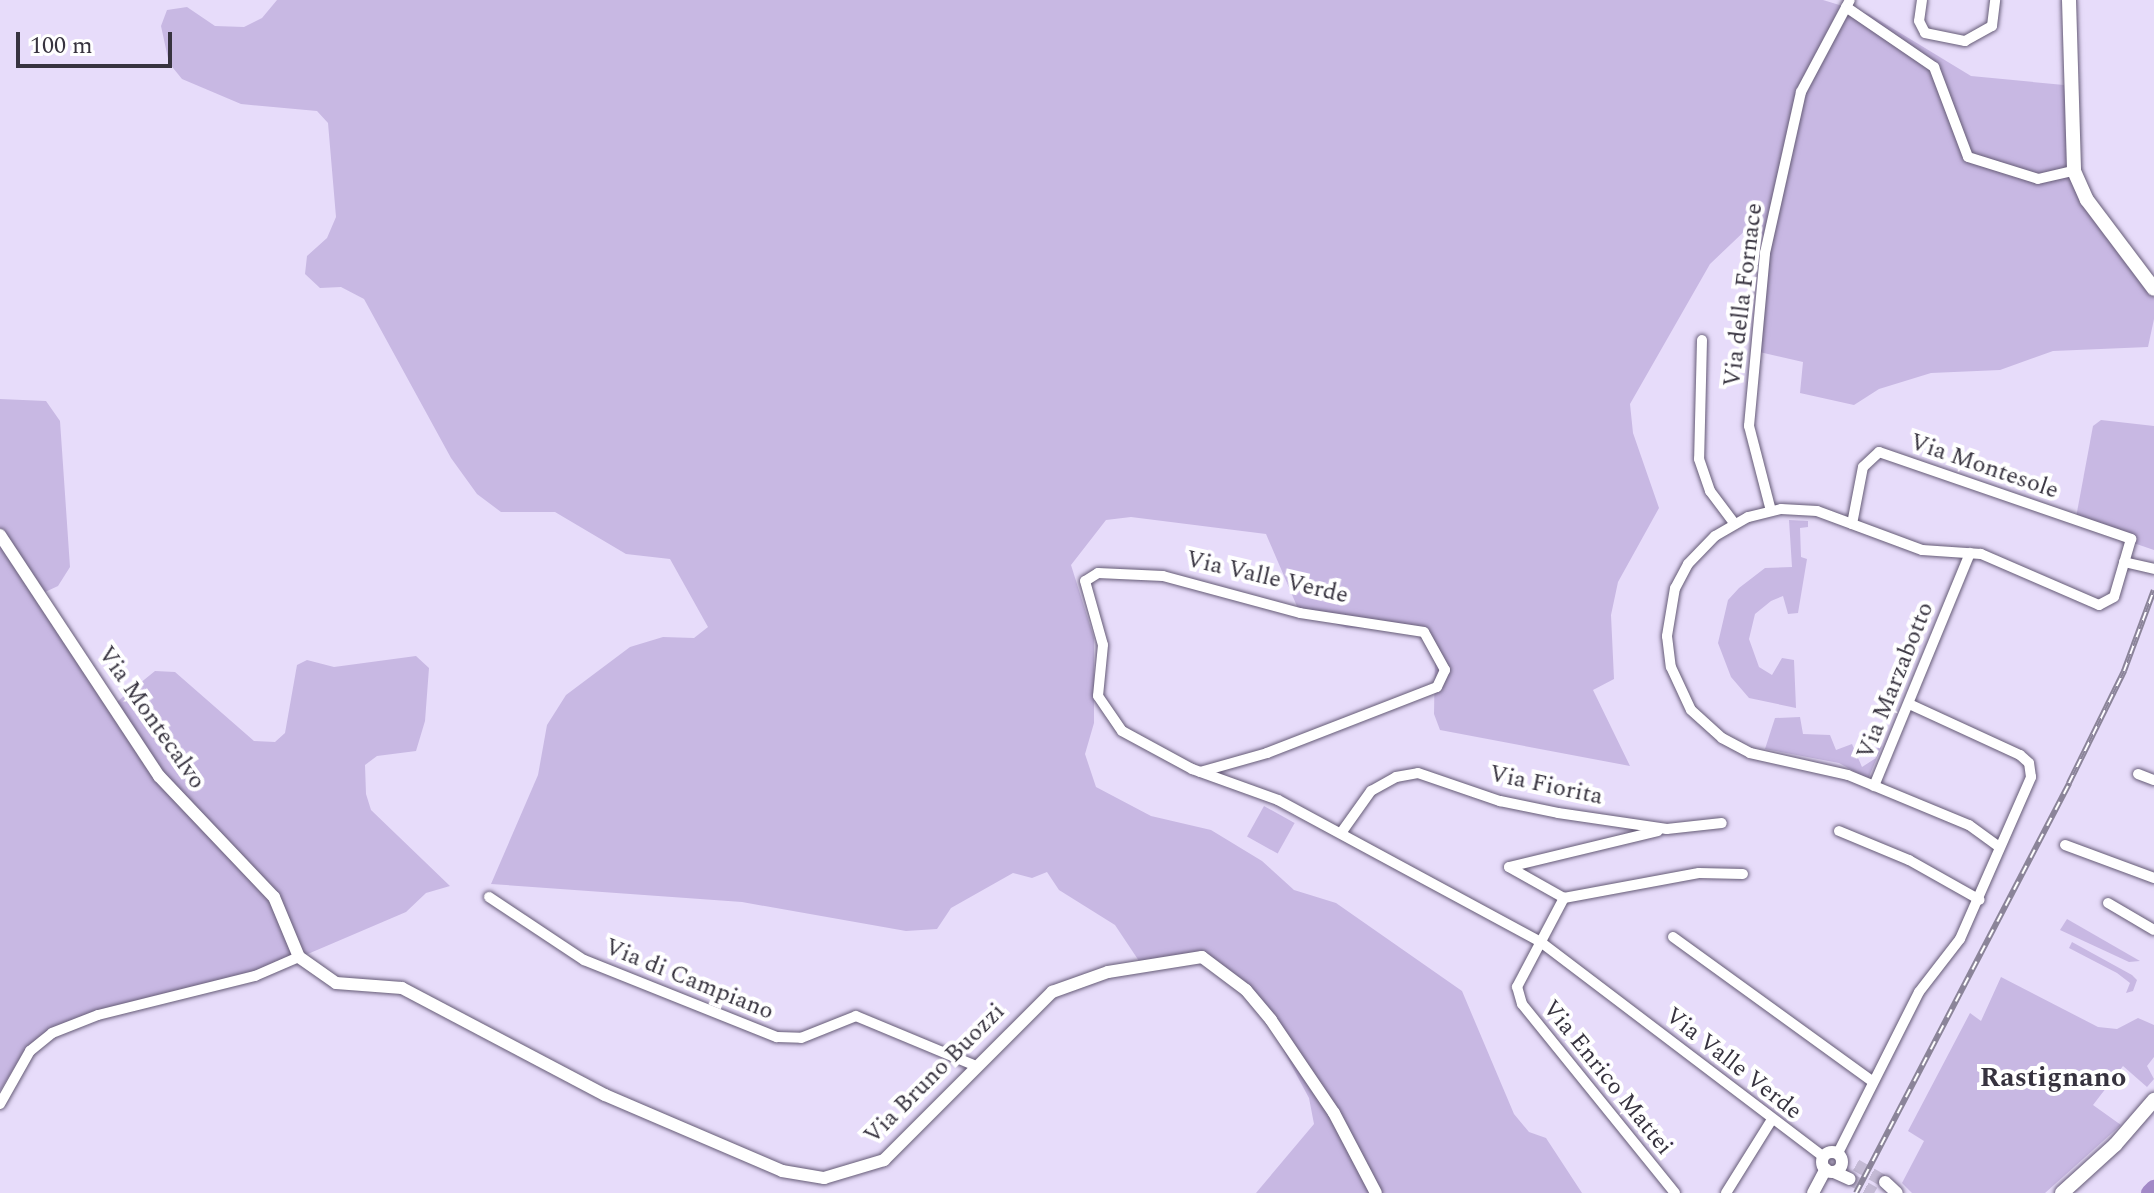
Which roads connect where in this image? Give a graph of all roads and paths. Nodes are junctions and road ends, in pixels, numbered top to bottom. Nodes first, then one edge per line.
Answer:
1 (1922, 0) edge
2 (1995, 0) edge
3 (2069, 0) edge
4 (1848, 3) edge
5 (2074, 171) junction
6 (2154, 289) edge
7 (1702, 340) dead end
8 (1771, 511) junction
9 (1734, 523) junction
10 (1852, 524) junction
11 (0, 535) edge
12 (1970, 553) junction
13 (2124, 562) junction
14 (2154, 569) edge
15 (1909, 704) junction
16 (1200, 772) junction
17 (2138, 774) dead end
18 (2154, 780) edge
19 (1874, 786) junction
20 (1722, 823) dead end
21 (1667, 829) junction
22 (1839, 831) dead end
23 (1341, 833) junction
24 (2065, 845) dead end
25 (1999, 847) junction
26 (1743, 874) dead end
27 (2154, 878) edge
28 (489, 897) dead end
29 (1564, 898) junction
30 (1980, 900) junction
31 (2108, 903) dead end
32 (2154, 930) edge
33 (1673, 937) dead end
34 (1542, 943) junction
35 (299, 957) junction
36 (974, 1065) junction
37 (1873, 1082) junction
38 (2154, 1100) edge
39 (0, 1104) edge
40 (1771, 1121) junction
41 (1840, 1156) junction
42 (1856, 1165) tunnel mouth
43 (1828, 1166) junction
44 (1850, 1179) tunnel mouth
45 (1885, 1182) tunnel mouth
46 (1376, 1193) edge
47 (1675, 1193) edge
48 (1726, 1193) edge
49 (1813, 1193) edge
50 (1897, 1193) edge
51 (2062, 1193) edge

1 - 2 street
3 - 5 main road
4 - 5 street
4 - 8 street, Via della Fornace
5 - 6 main road
7 - 9 street
8 - 9 street, Via Marzabotto
8 - 10 street, Via Marzabotto
9 - 19 street, Via Marzabotto
10 - 12 street, Via Marzabotto
10 - 13 street, Via Montesole
11 - 35 street, Via Montecalvo
12 - 13 street, Via Marzabotto
12 - 15 street, Via Marzabotto
13 - 14 street
15 - 19 street, Via Marzabotto
15 - 25 street
16 - 16 street, Via Valle Verde
16 - 23 street, Via Valle Verde
17 - 18 street
19 - 25 street
20 - 21 street, Via Fiorita
21 - 23 street, Via Fiorita
21 - 29 street
22 - 30 street
23 - 34 street, Via Valle Verde
24 - 27 street
25 - 30 street
26 - 29 street
28 - 36 street, Via di Campiano
29 - 34 street
30 - 37 street
31 - 32 street
33 - 37 street
34 - 40 street, Via Valle Verde
34 - 47 street, Via Enrico Mattei
35 - 36 street, Via Bruno Buozzi
35 - 39 street
36 - 46 street, Via Bruno Buozzi
37 - 41 street
38 - 51 main road
40 - 43 street, Via Valle Verde
40 - 48 street
41 - 42 street
41 - 43 street
43 - 44 street, Via Valle Verde
43 - 49 street
45 - 50 street

